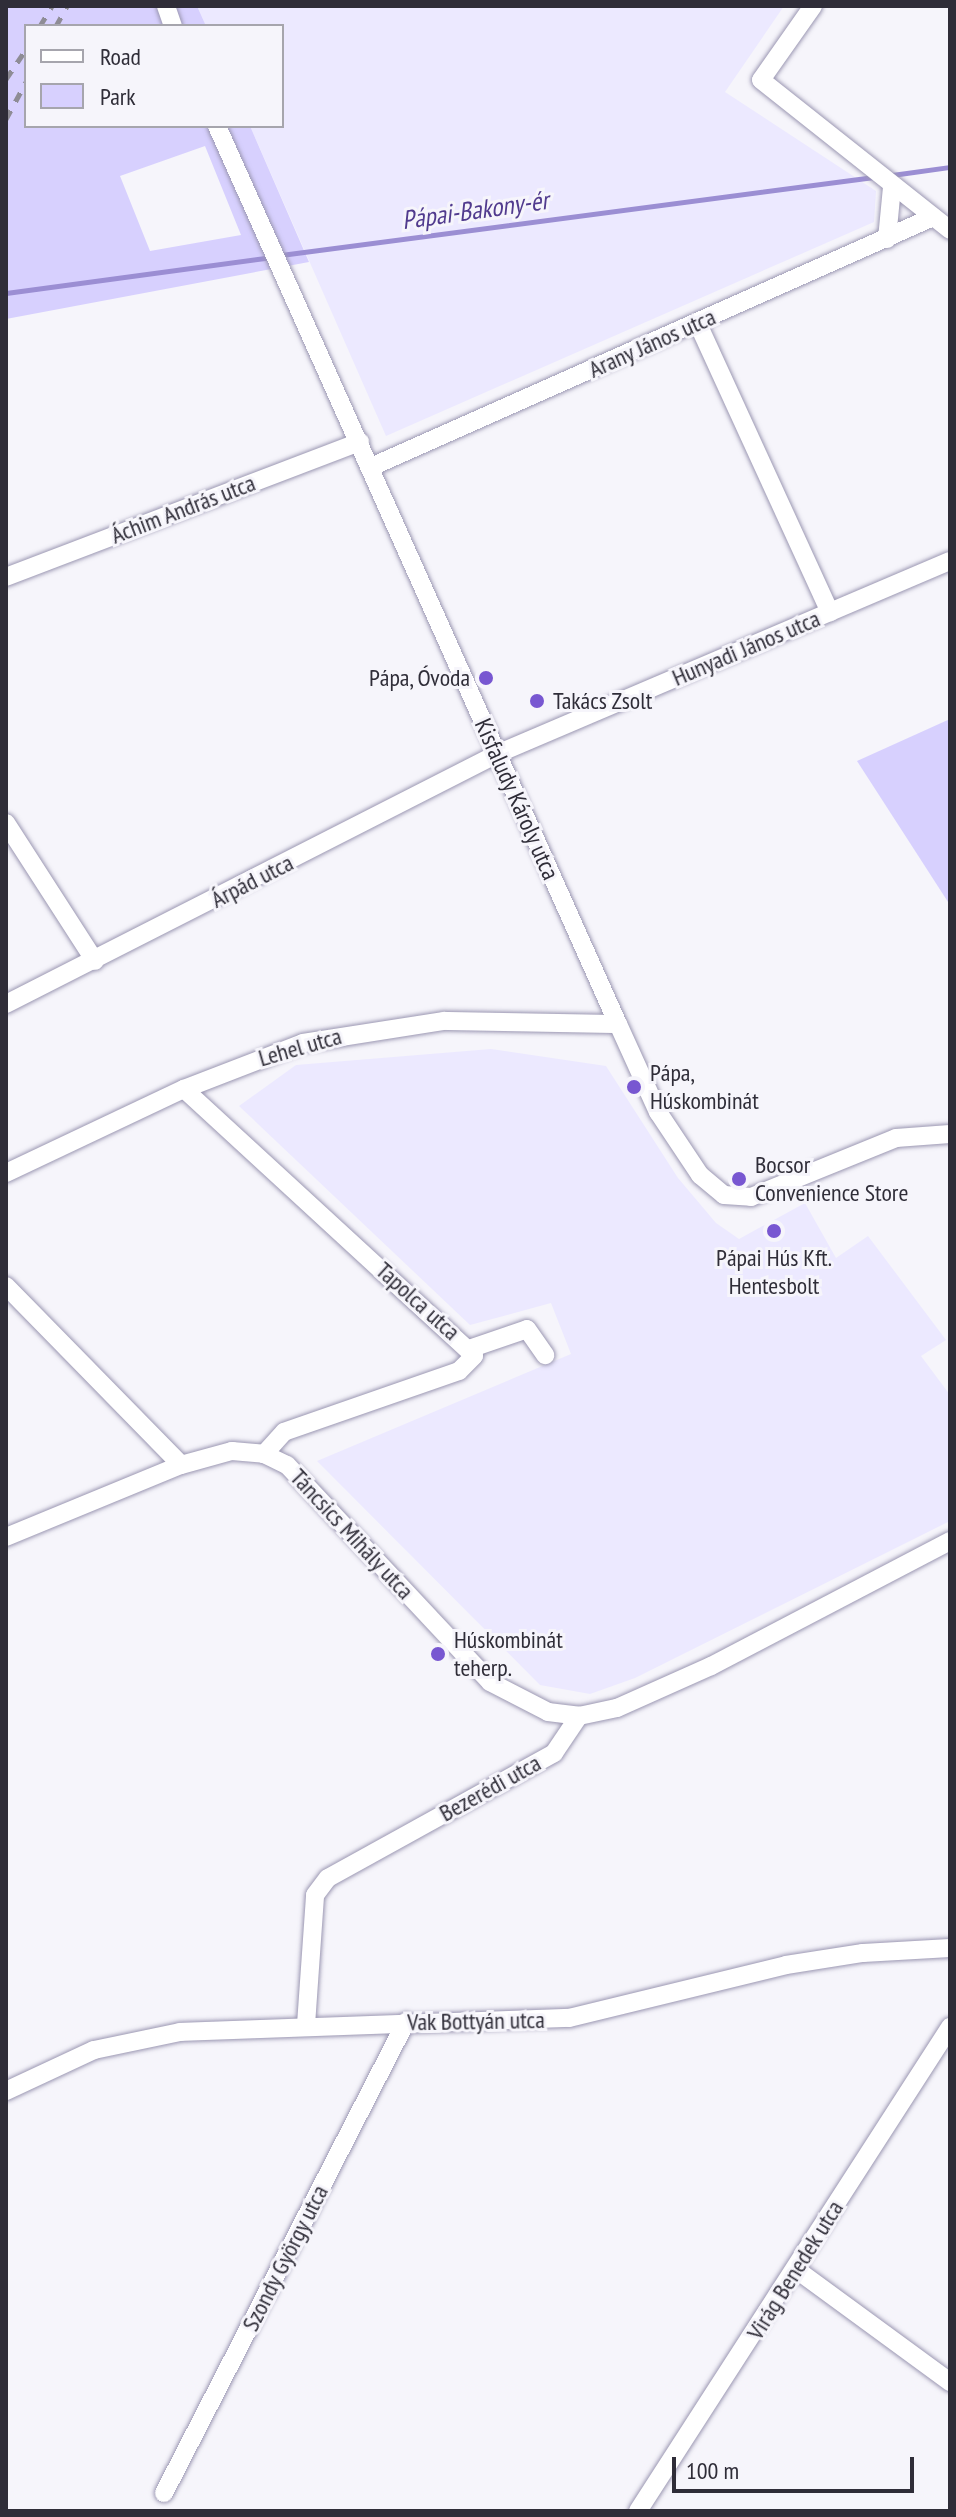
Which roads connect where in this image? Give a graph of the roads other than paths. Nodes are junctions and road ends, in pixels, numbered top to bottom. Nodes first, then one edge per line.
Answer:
1 (813, 6) edge
2 (218, 128) edge
3 (892, 187) junction
4 (933, 217) junction
5 (950, 230) edge
6 (887, 239) junction
7 (698, 324) junction
8 (360, 442) junction
9 (371, 467) junction
10 (950, 561) edge
11 (6, 577) edge
12 (830, 612) junction
13 (497, 754) junction
14 (6, 823) edge
15 (95, 961) junction
16 (6, 1004) edge
17 (618, 1024) junction
18 (184, 1089) junction
19 (950, 1134) edge
20 (8, 1170) edge
21 (6, 1286) edge
22 (469, 1349) junction
23 (545, 1355) dead end
24 (264, 1454) junction
25 (181, 1465) junction
26 (6, 1537) edge
27 (950, 1541) edge
28 (579, 1716) junction
29 (950, 1948) edge
30 (406, 2022) junction
31 (306, 2025) junction
32 (950, 2027) edge
33 (6, 2091) edge
34 (797, 2270) junction
35 (950, 2382) edge
36 (164, 2493) dead end
37 (639, 2511) edge

1 - 3 street
2 - 8 street, Kisfaludy Károly utca
3 - 4 street
3 - 6 street
4 - 5 street
4 - 6 street, Arany János utca
6 - 7 street, Arany János utca
7 - 9 street, Arany János utca
7 - 12 street
8 - 9 street, Kisfaludy Károly utca
8 - 11 street, Áchim András utca
9 - 13 street, Kisfaludy Károly utca
10 - 12 street, Hunyadi János utca
12 - 13 street, Hunyadi János utca
13 - 15 street, Árpád utca
13 - 17 street, Kisfaludy Károly utca
14 - 15 street
15 - 16 street, Árpád utca
17 - 18 street, Lehel utca
17 - 19 street, Kisfaludy Károly utca
18 - 20 street, Lehel utca
18 - 22 street, Tapolca utca
21 - 25 street
22 - 23 street
22 - 24 street, Tapolca utca
24 - 25 street, Táncsics Mihály utca
24 - 28 street, Táncsics Mihály utca
25 - 26 street, Táncsics Mihály utca
27 - 28 street
28 - 31 street, Bezerédi utca
29 - 30 street, Vak Bottyán utca
30 - 31 street, Vak Bottyán utca
30 - 36 street, Szondy György utca
31 - 33 street, Vak Bottyán utca
32 - 34 street, Virág Benedek utca
34 - 35 street
34 - 37 street, Virág Benedek utca

